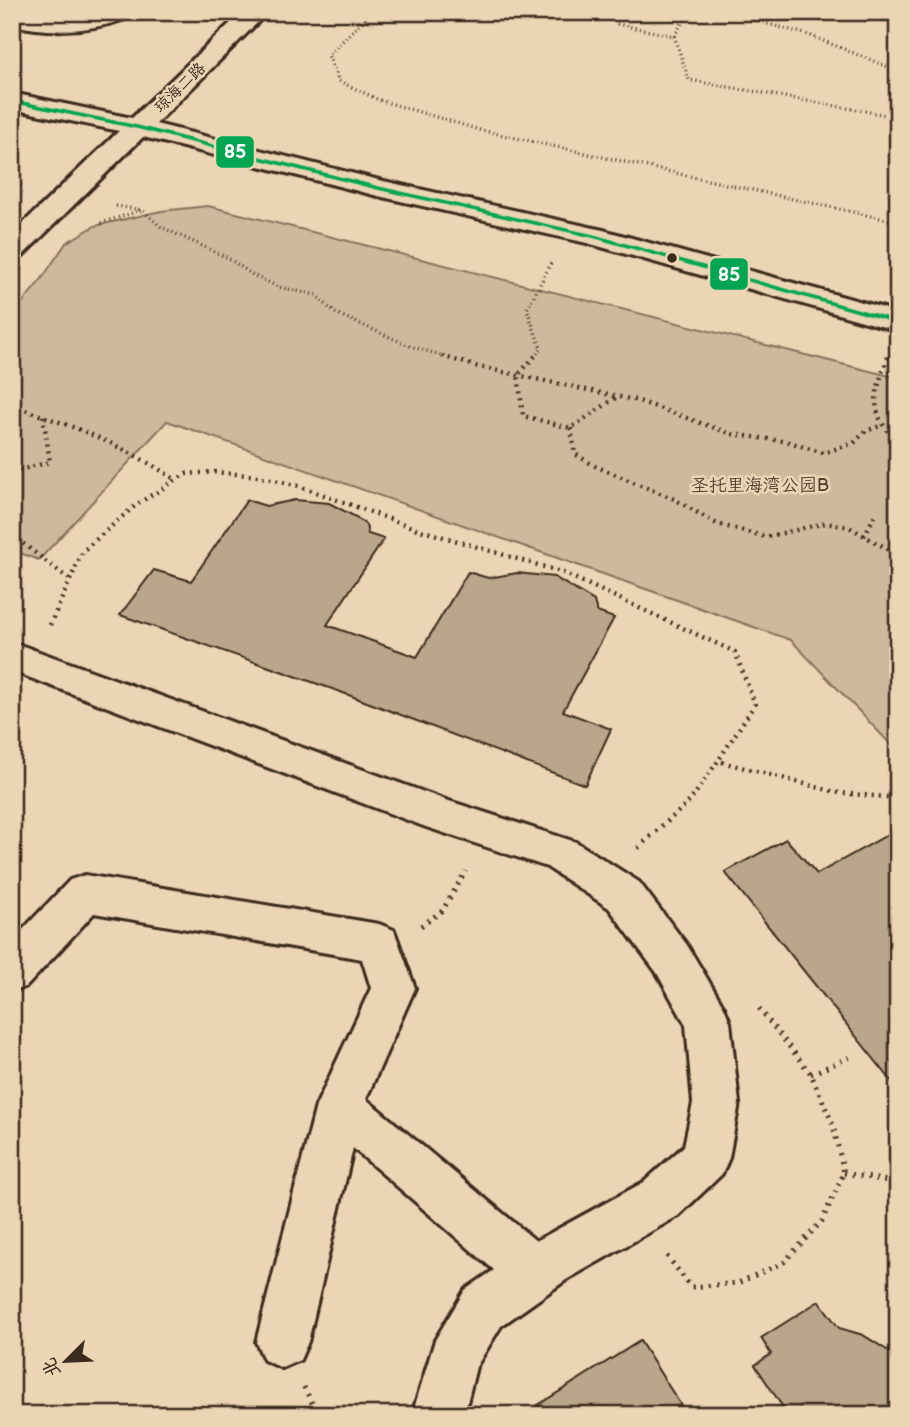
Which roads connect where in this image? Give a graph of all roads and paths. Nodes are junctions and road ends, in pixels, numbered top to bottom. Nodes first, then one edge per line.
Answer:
1 (122, 12) edge
2 (256, 12) edge
3 (372, 12) edge
4 (689, 12) edge
5 (724, 12) edge
6 (12, 18) edge
7 (618, 24) dead end
8 (674, 36) junction
9 (898, 71) edge
10 (12, 101) edge
11 (898, 117) edge
12 (137, 127) junction
13 (898, 222) edge
14 (161, 227) dead end
15 (568, 230) junction
16 (12, 250) edge
17 (898, 322) edge
18 (890, 352) dead end
19 (518, 375) junction
20 (617, 396) junction
21 (12, 406) edge
22 (43, 415) junction
23 (880, 426) junction
24 (571, 428) junction
25 (898, 443) edge
26 (12, 472) edge
27 (176, 480) junction
28 (875, 515) dead end
29 (12, 535) edge
30 (864, 536) junction
31 (898, 555) edge
32 (69, 579) junction
33 (25, 661) edge
34 (718, 761) junction
35 (898, 798) edge
36 (488, 831) junction
37 (591, 874) junction
38 (379, 943) junction
39 (12, 972) edge
40 (698, 1005) junction
41 (855, 1055) dead end
42 (811, 1074) junction
43 (339, 1106) junction
44 (844, 1173) junction
45 (898, 1183) edge
46 (634, 1214) junction
47 (534, 1272) junction
48 (282, 1342) dead end
49 (438, 1415) edge

1 - 6 street
2 - 12 street, 琼海二路
3 - 13 path
4 - 8 path
5 - 9 path
7 - 8 path
8 - 11 path
10 - 12 street
12 - 15 street
12 - 16 street, 琼海二路
14 - 19 path
15 - 17 street
15 - 19 path
18 - 23 path
19 - 20 path
19 - 24 path
20 - 23 path
20 - 24 path
21 - 22 path
22 - 26 path
22 - 27 path
23 - 25 path
24 - 30 path
27 - 32 path
27 - 34 path
28 - 30 path
29 - 32 path
30 - 31 path
32 - 33 path
33 - 36 street
34 - 35 path
34 - 37 path
36 - 37 street
36 - 38 path
37 - 40 street
38 - 39 street
38 - 43 street
40 - 42 path
40 - 46 street
41 - 42 path
42 - 44 path
43 - 47 street
43 - 48 street
44 - 45 path
44 - 46 path
46 - 47 street
47 - 49 street

